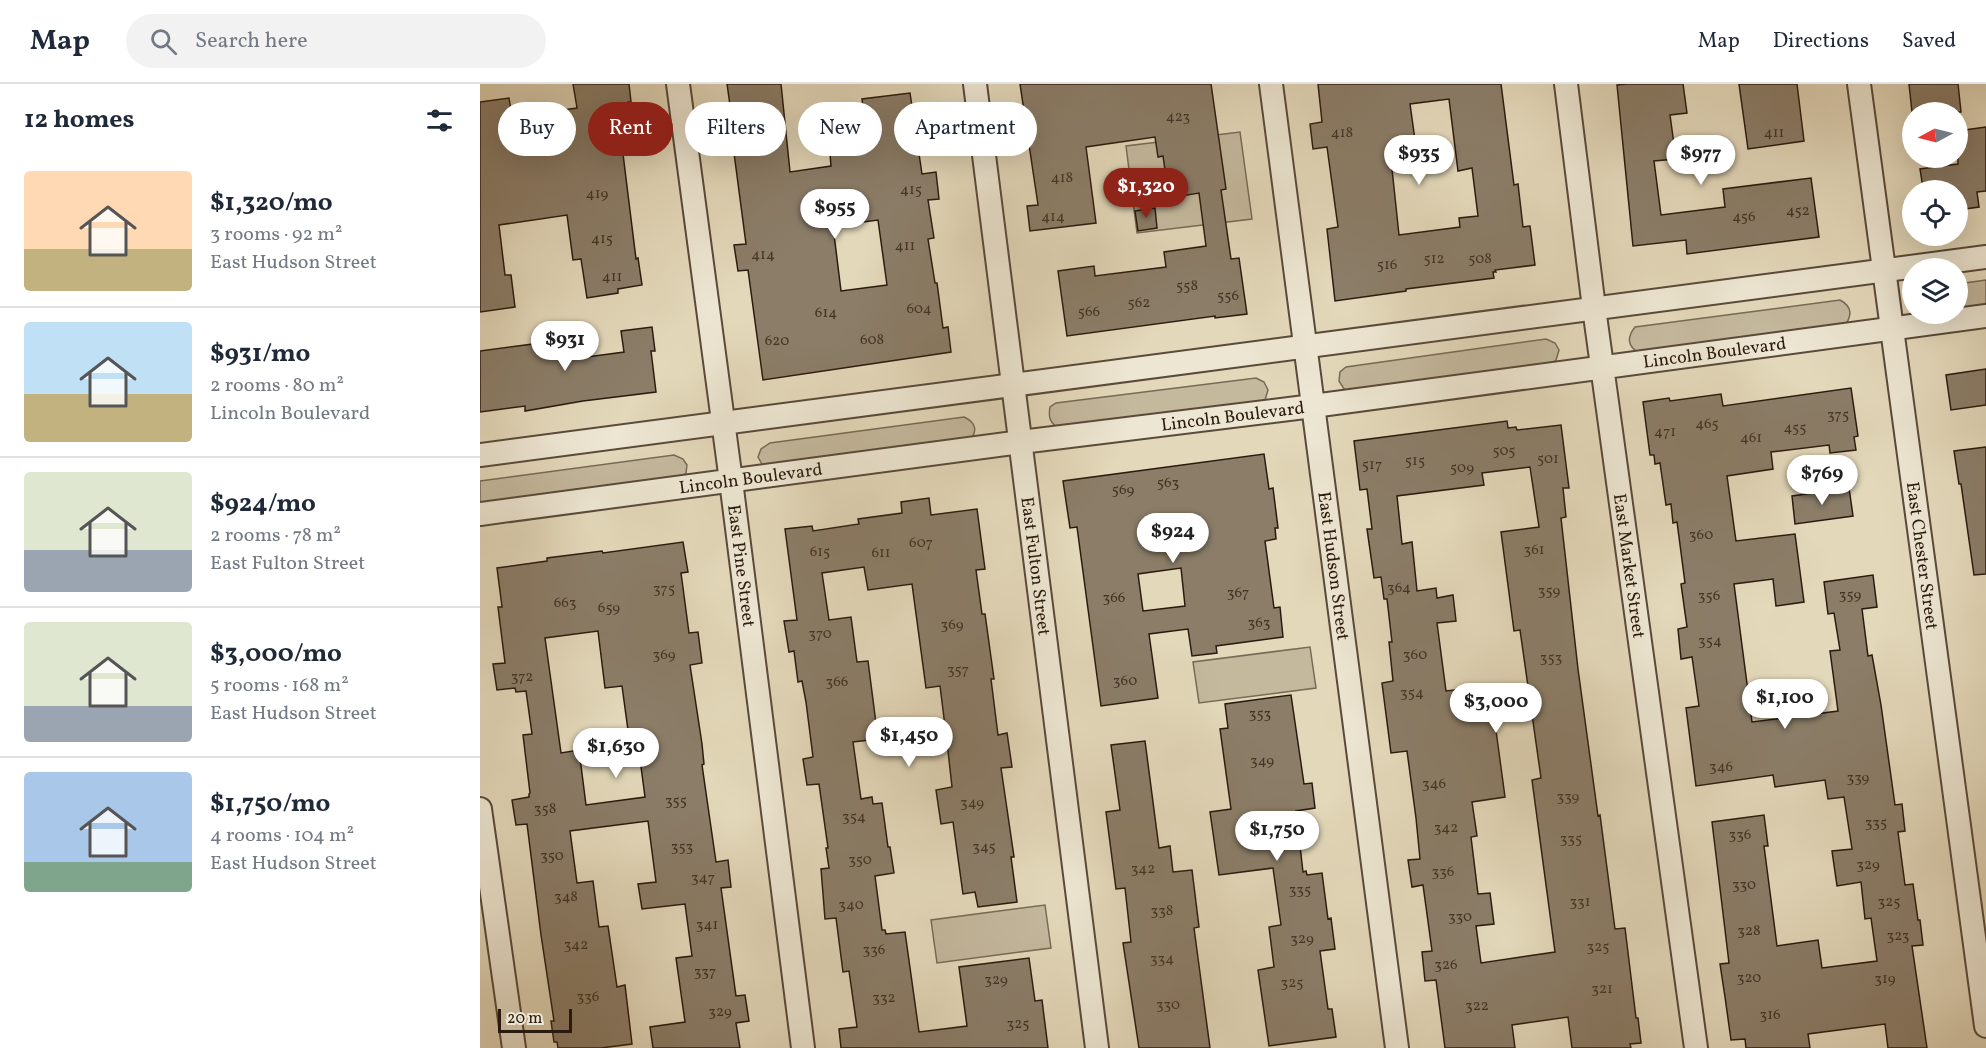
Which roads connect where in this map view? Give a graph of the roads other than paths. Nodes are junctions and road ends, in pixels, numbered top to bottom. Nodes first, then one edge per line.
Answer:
1 (678, 84) edge
2 (975, 84) edge
3 (1271, 84) edge
4 (1566, 84) edge
5 (1859, 84) edge
6 (1986, 257) edge
7 (1884, 270) junction
8 (1594, 308) junction
9 (1986, 316) edge
10 (1892, 328) junction
11 (1304, 346) junction
12 (1603, 367) junction
13 (1013, 385) junction
14 (1313, 406) junction
15 (723, 423) junction
16 (1021, 442) junction
17 (480, 455) edge
18 (731, 481) junction
19 (480, 514) edge
20 (480, 809) edge
21 (1986, 1026) edge
22 (513, 1048) edge
23 (803, 1048) edge
24 (1097, 1048) edge
25 (1397, 1048) edge
26 (1696, 1048) edge

1 - 15 street, East Pine Street
2 - 13 street, East Fulton Street
3 - 11 street, East Hudson Street
4 - 8 street, East Market Street
5 - 7 street, East Chester Street
6 - 7 street
7 - 8 street
7 - 10 street, East Chester Street
8 - 11 street
8 - 12 street, East Market Street
9 - 10 street, Lincoln Boulevard
10 - 12 street, Lincoln Boulevard
10 - 21 street, East Chester Street
11 - 13 street
11 - 14 street, East Hudson Street
12 - 14 street, Lincoln Boulevard
12 - 26 street, East Market Street
13 - 15 street
13 - 16 street, East Fulton Street
14 - 16 street, Lincoln Boulevard
14 - 25 street, East Hudson Street
15 - 17 street
15 - 18 street, East Pine Street
16 - 18 street, Lincoln Boulevard
16 - 24 street, East Fulton Street
18 - 19 street, Lincoln Boulevard
18 - 23 street, East Pine Street
20 - 22 street

